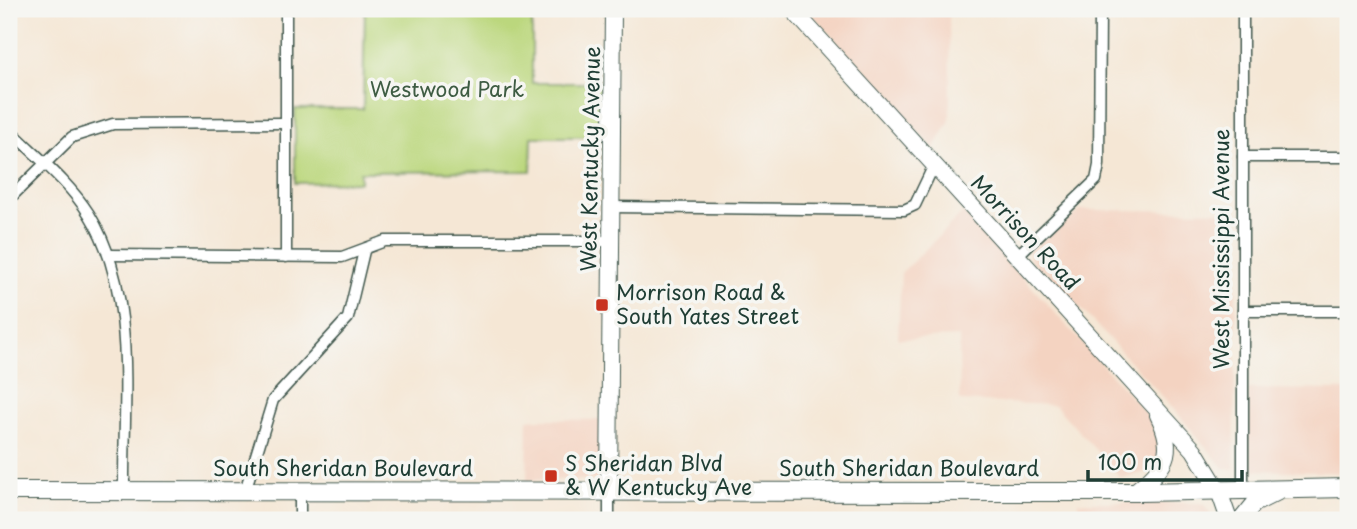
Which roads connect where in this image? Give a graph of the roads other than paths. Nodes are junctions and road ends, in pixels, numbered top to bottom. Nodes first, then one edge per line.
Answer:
1 (286, 9) edge
2 (613, 9) edge
3 (792, 9) edge
4 (1100, 9) edge
5 (1243, 9) edge
6 (285, 123) junction
7 (9, 129) edge
8 (1243, 157) junction
9 (1348, 157) edge
10 (43, 164) junction
11 (933, 165) junction
12 (9, 199) edge
13 (611, 207) junction
14 (611, 241) junction
15 (364, 251) junction
16 (110, 256) junction
17 (1017, 256) junction
18 (286, 257) junction
19 (1242, 311) junction
20 (1348, 311) edge
21 (1150, 401) junction
22 (1348, 488) edge
23 (1285, 489) junction
24 (1243, 490) junction
25 (9, 491) edge
26 (124, 491) junction
27 (245, 491) junction
28 (300, 491) junction
29 (1219, 491) junction
30 (609, 492) junction
31 (1134, 492) junction
32 (300, 520) edge
33 (609, 520) edge
34 (1229, 520) edge
35 (1241, 520) edge

1 - 6 street
2 - 13 main road, West Kentucky Avenue
3 - 11 main road, Morrison Road
4 - 17 street
5 - 8 street, West Mississippi Avenue
6 - 10 street
6 - 18 street
7 - 10 street
8 - 9 street
8 - 19 street, West Mississippi Avenue
10 - 12 street
10 - 16 street
11 - 13 street
11 - 17 main road, Morrison Road
13 - 14 main road, West Kentucky Avenue
14 - 15 street
14 - 30 main road, West Kentucky Avenue
15 - 18 street
15 - 27 street
16 - 18 street
16 - 26 street
17 - 21 main road, Morrison Road
19 - 20 street
19 - 24 street, West Mississippi Avenue
21 - 29 main road, Morrison Road
21 - 31 main road
22 - 23 main road, South Sheridan Boulevard
23 - 24 main road, South Sheridan Boulevard
23 - 35 main road
24 - 29 main road, South Sheridan Boulevard
25 - 26 main road, South Sheridan Boulevard
26 - 27 main road, South Sheridan Boulevard
27 - 28 main road, South Sheridan Boulevard
28 - 30 main road, South Sheridan Boulevard
28 - 32 street
29 - 31 main road, South Sheridan Boulevard
29 - 34 main road
30 - 31 main road, South Sheridan Boulevard
30 - 33 street, West Kentucky Avenue

